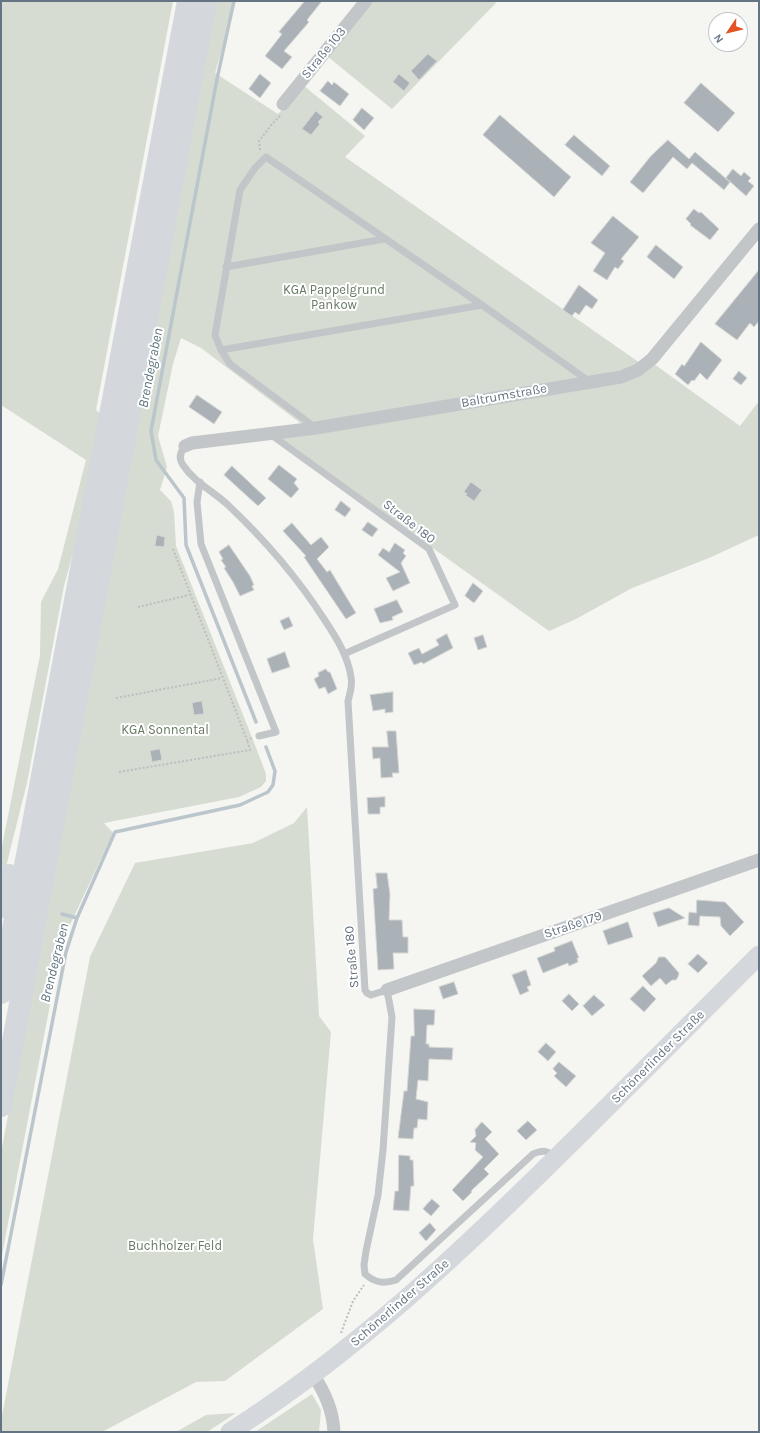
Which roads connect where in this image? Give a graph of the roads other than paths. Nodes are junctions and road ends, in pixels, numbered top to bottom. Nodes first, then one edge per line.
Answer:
1 (188, 1) edge
2 (206, 1) edge
3 (366, 1) edge
4 (283, 104) dead end
5 (759, 229) edge
6 (384, 239) junction
7 (226, 267) junction
8 (482, 305) junction
9 (221, 350) junction
10 (590, 382) junction
11 (316, 428) junction
12 (269, 433) junction
13 (186, 446) joint
14 (200, 482) junction
15 (81, 574) junction
16 (344, 654) junction
17 (259, 736) road end
18 (759, 860) edge
19 (1, 907) edge
20 (759, 955) edge
21 (387, 990) junction
22 (1, 993) edge
23 (1, 1106) edge
24 (556, 1158) junction
25 (313, 1375) junction
26 (230, 1432) edge
27 (334, 1432) edge

1 - 15 highway
2 - 23 highway
3 - 4 street, Straße 103
5 - 10 street, Baltrumstraße
6 - 7 lane
6 - 7 lane
6 - 8 lane
7 - 9 lane
8 - 9 lane
8 - 10 lane
9 - 11 lane
10 - 11 street, Baltrumstraße
11 - 12 street, Baltrumstraße
12 - 13 street, Baltrumstraße
12 - 16 lane, Straße 180
13 - 14 lane, Straße 180
14 - 16 lane, Straße 180
14 - 17 lane
15 - 19 highway
15 - 22 highway
16 - 21 lane, Straße 180
18 - 21 street, Straße 179
20 - 24 main road, Schönerlinder Straße
21 - 24 lane, Schönerlinder Straße
24 - 25 main road, Schönerlinder Straße
25 - 26 main road, Schönerlinder Straße
25 - 27 street

